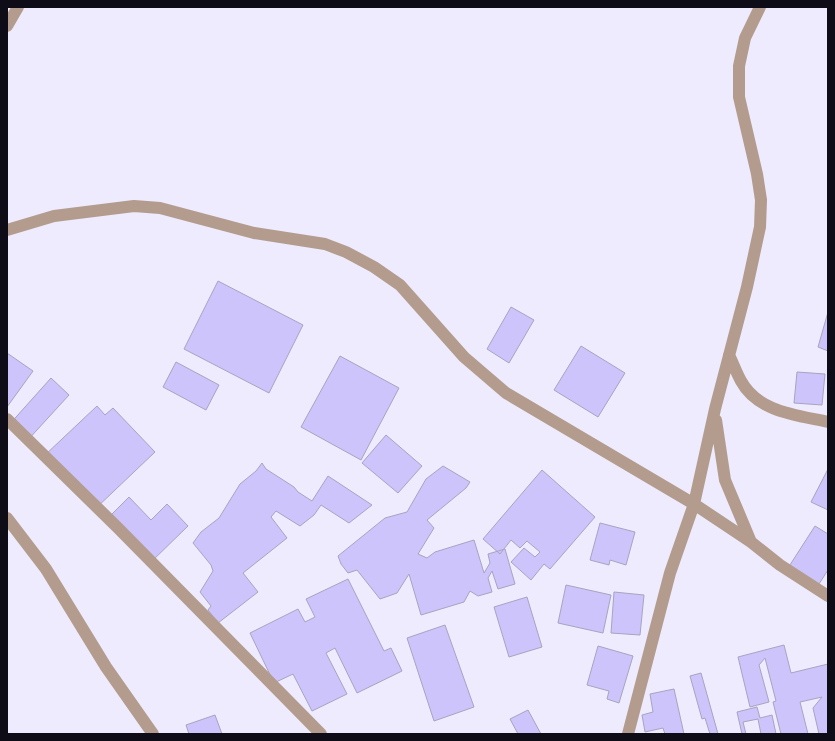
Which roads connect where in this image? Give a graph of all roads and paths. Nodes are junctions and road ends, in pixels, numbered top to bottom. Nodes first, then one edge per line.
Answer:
1 (18, 7) edge
2 (760, 7) edge
3 (7, 26) edge
4 (7, 230) edge
5 (730, 355) junction
6 (715, 408) junction
7 (7, 419) edge
8 (828, 422) edge
9 (694, 504) junction
10 (7, 518) edge
11 (751, 542) junction
12 (828, 596) edge
13 (153, 734) edge
14 (321, 734) edge
15 (628, 734) edge

1 - 3 street
2 - 5 street
4 - 9 street
5 - 6 street
5 - 8 street
6 - 9 street
6 - 11 street
7 - 14 street
9 - 11 street
9 - 15 street
10 - 13 street
11 - 12 street

